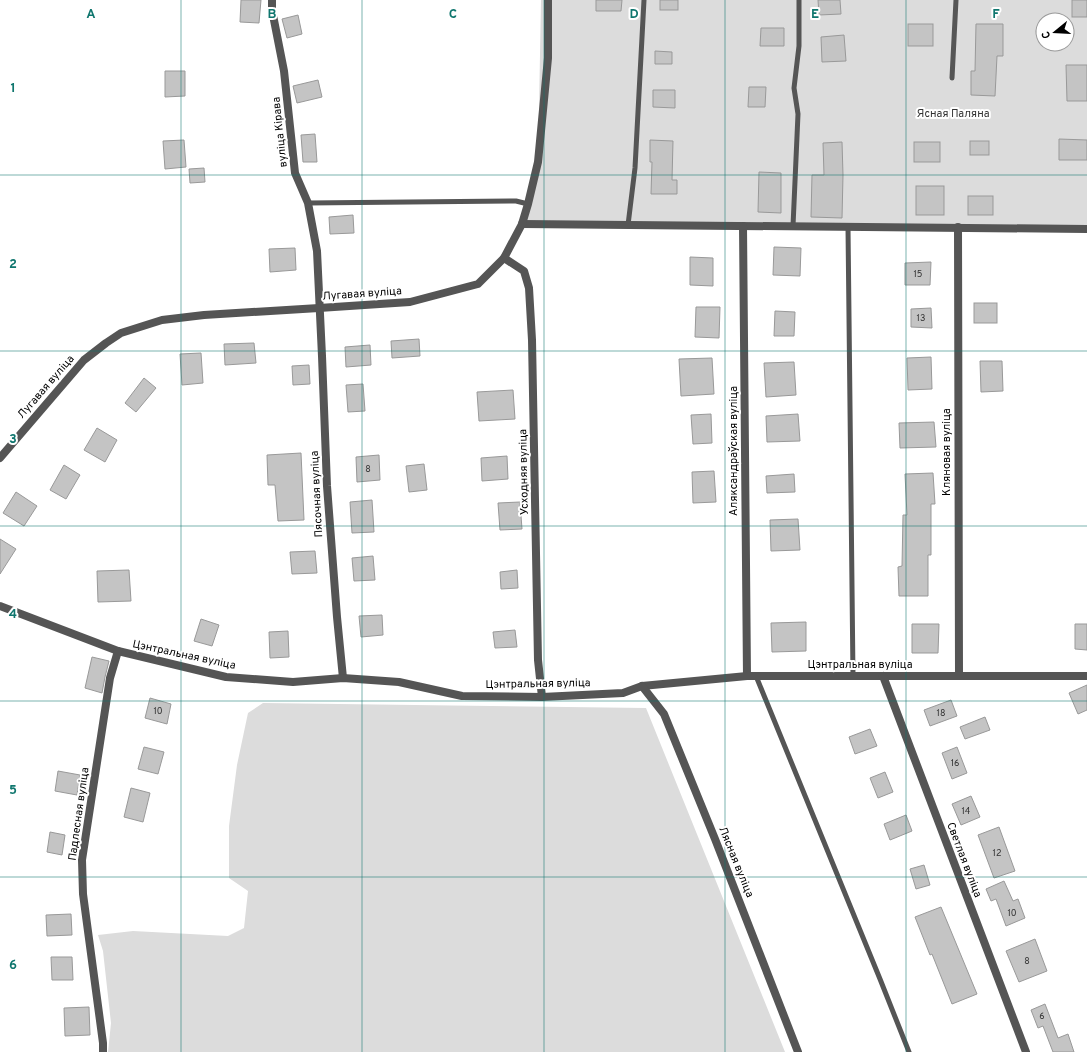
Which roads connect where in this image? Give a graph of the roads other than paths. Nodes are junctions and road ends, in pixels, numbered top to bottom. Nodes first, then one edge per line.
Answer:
1 (272, 0) edge
2 (548, 0) edge
3 (644, 0) edge
4 (799, 0) edge
5 (956, 0) edge
6 (952, 78) dead end
7 (308, 203) junction
8 (528, 204) junction
9 (522, 224) junction
10 (628, 225) junction
11 (744, 226) junction
12 (793, 226) junction
13 (848, 227) junction
14 (958, 228) junction
15 (1087, 228) edge
16 (504, 258) junction
17 (319, 308) junction
18 (0, 458) edge
19 (0, 606) edge
20 (118, 651) junction
21 (747, 676) junction
22 (756, 676) junction
23 (853, 676) junction
24 (882, 676) junction
25 (959, 676) junction
26 (1087, 676) edge
27 (343, 678) junction
28 (642, 686) junction
29 (542, 697) junction
30 (103, 1052) edge
31 (798, 1052) edge
32 (909, 1052) edge
33 (1026, 1052) edge

1 - 7 street, вуліца Кірава
2 - 8 street, Лугавая вуліца
3 - 10 lane
4 - 12 lane
5 - 6 lane
7 - 8 lane
7 - 17 street, вуліца Кірава
8 - 9 street, Лугавая вуліца
9 - 10 street
9 - 16 street, Лугавая вуліца
10 - 11 street
11 - 12 street
11 - 21 street, Аляксандраўская вуліца
12 - 13 street
13 - 14 street
13 - 23 lane
14 - 15 street
14 - 25 street, Кляновая вуліца
16 - 17 street, Лугавая вуліца
16 - 29 street, Усходняя вуліца
17 - 18 street, Лугавая вуліца
17 - 27 street, Пясочная вуліца
19 - 20 street, Цэнтральная вуліца
20 - 27 street, Цэнтральная вуліца
20 - 30 street, Падлесная вуліца
21 - 22 street, Цэнтральная вуліца
21 - 28 street, Цэнтральная вуліца
22 - 23 street, Цэнтральная вуліца
22 - 32 lane
23 - 24 street, Цэнтральная вуліца
24 - 25 street, Цэнтральная вуліца
24 - 33 street, Светлая вуліца
25 - 26 street, Цэнтральная вуліца
27 - 29 street, Цэнтральная вуліца
28 - 29 street, Цэнтральная вуліца
28 - 31 street, Лясная вуліца

